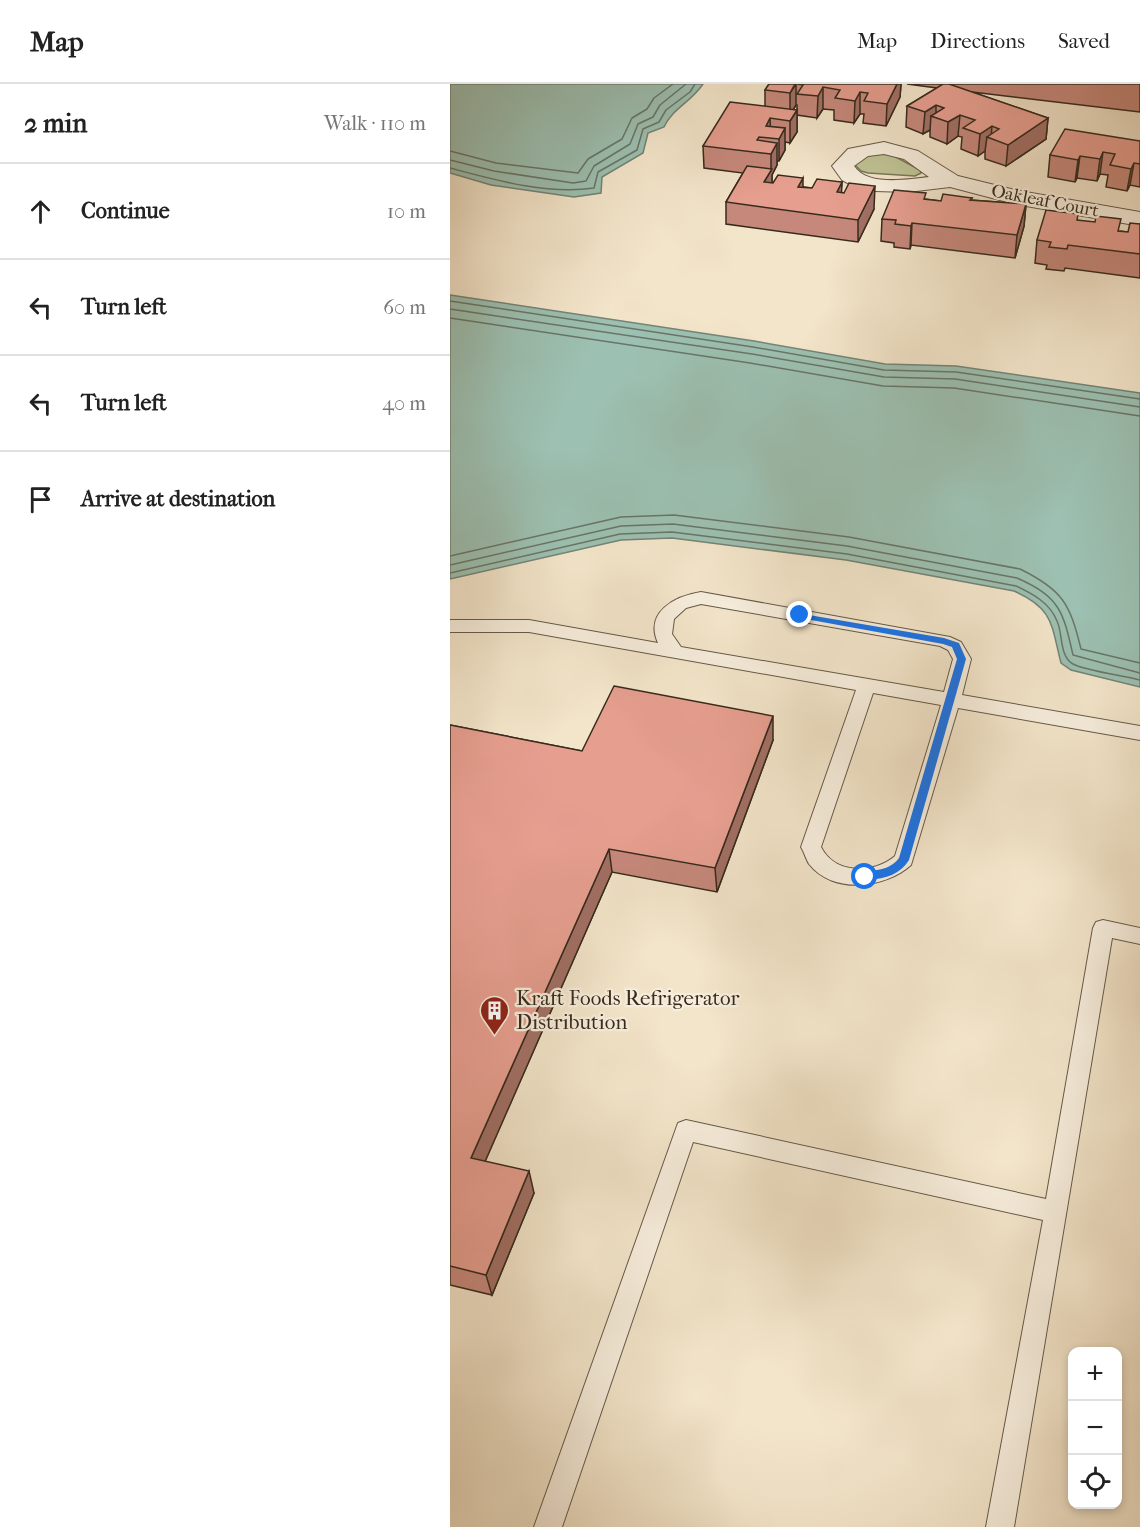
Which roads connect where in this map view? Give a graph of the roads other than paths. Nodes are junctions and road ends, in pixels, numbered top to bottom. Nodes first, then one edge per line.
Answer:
1 (950, 181) dead end
2 (1140, 219) edge
3 (450, 626) edge
4 (676, 652) junction
5 (867, 685) junction
6 (951, 700) junction
7 (1140, 733) edge
8 (1140, 936) edge
9 (1056, 1212) junction
10 (548, 1527) edge
11 (1000, 1527) edge

1 - 2 street, Oakleaf Court
3 - 4 lane
4 - 5 lane
4 - 6 lane
5 - 6 lane
5 - 6 lane
6 - 7 lane
8 - 9 lane
9 - 10 lane
9 - 11 lane

